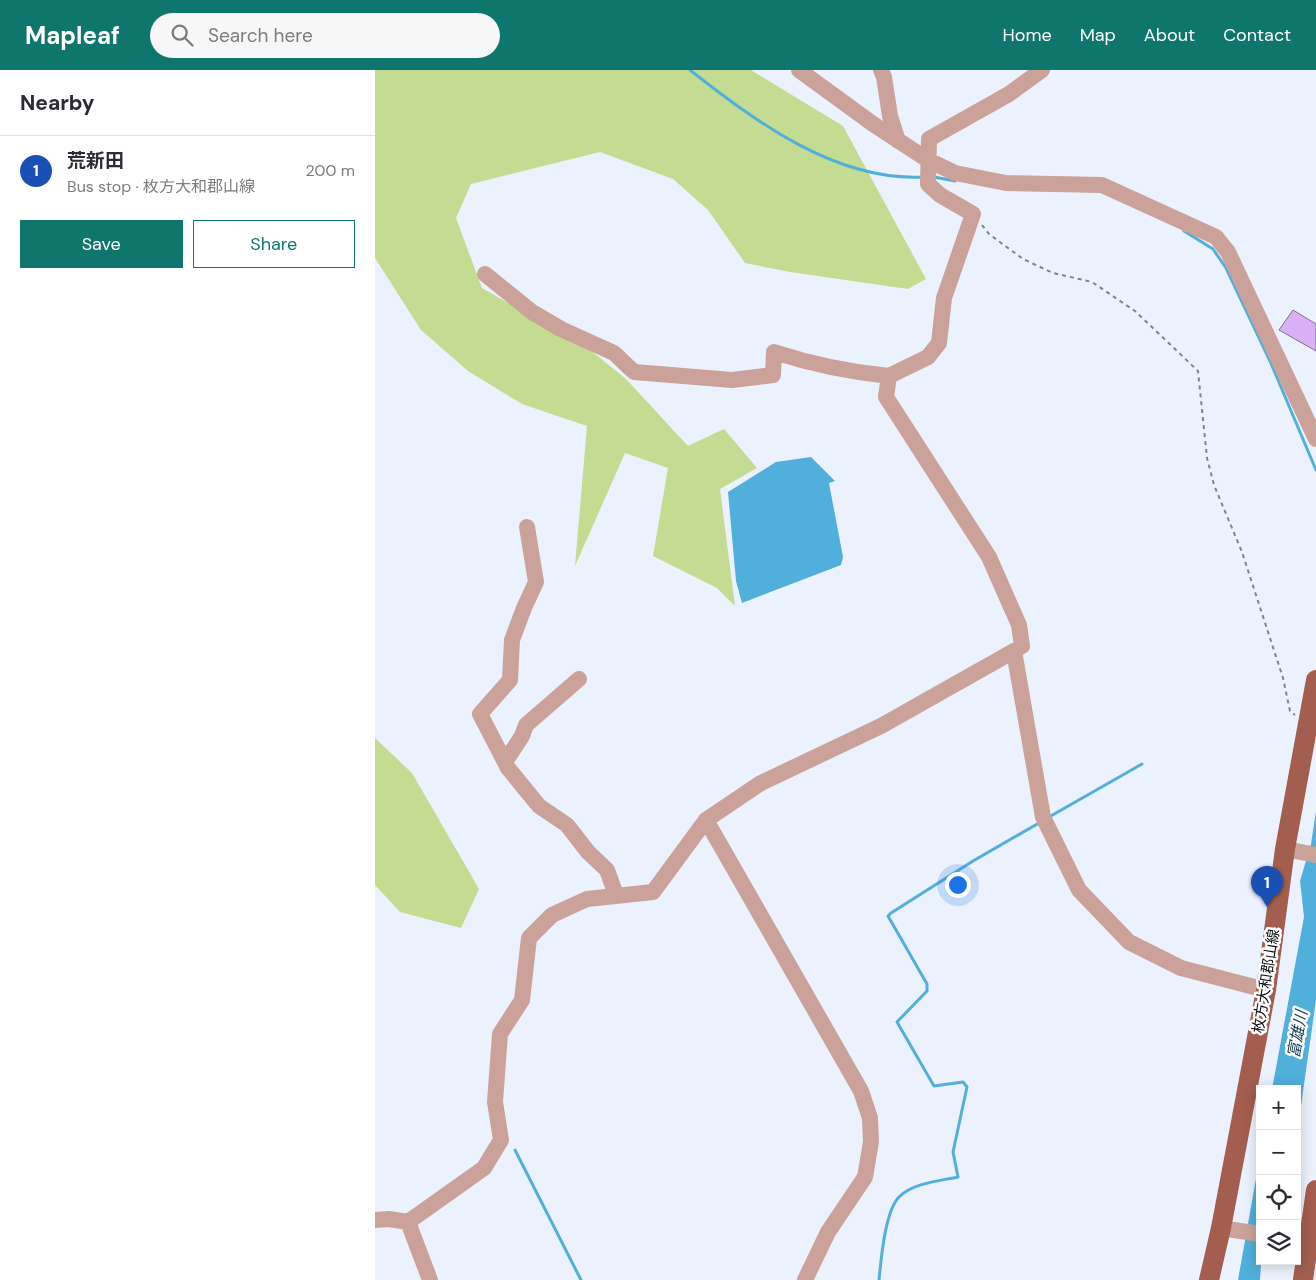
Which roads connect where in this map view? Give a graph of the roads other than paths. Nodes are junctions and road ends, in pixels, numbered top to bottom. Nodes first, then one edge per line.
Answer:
1 (799, 70) edge
2 (881, 70) edge
3 (1042, 70) edge
4 (898, 141) junction
5 (927, 160) junction
6 (485, 274) dead end
7 (889, 376) junction
8 (1316, 439) edge
9 (527, 526) dead end
10 (1014, 651) junction
11 (579, 679) dead end
12 (1316, 680) edge
13 (505, 762) junction
14 (706, 820) junction
15 (1292, 851) junction
16 (1316, 855) edge
17 (616, 896) junction
18 (1266, 990) junction
19 (1315, 1198) edge
20 (375, 1220) edge
21 (408, 1222) junction
22 (1225, 1228) junction
23 (1256, 1233) edge
24 (1305, 1244) edge
25 (430, 1280) edge
26 (805, 1280) edge
27 (1209, 1280) edge
28 (1303, 1280) edge

1 - 4 street
2 - 4 street
3 - 5 street
4 - 5 street
5 - 7 street
5 - 8 street
6 - 7 street
7 - 10 street
9 - 13 street
10 - 14 street
10 - 18 street
11 - 13 street
12 - 15 main road, 枚方大和郡山線
13 - 17 street
14 - 17 street
14 - 26 street
15 - 16 street
15 - 18 main road, 枚方大和郡山線
17 - 21 street
18 - 22 main road, 枚方大和郡山線
19 - 24 main road
20 - 21 street
21 - 25 street
22 - 23 street
22 - 27 main road, 枚方大和郡山線
24 - 28 main road

